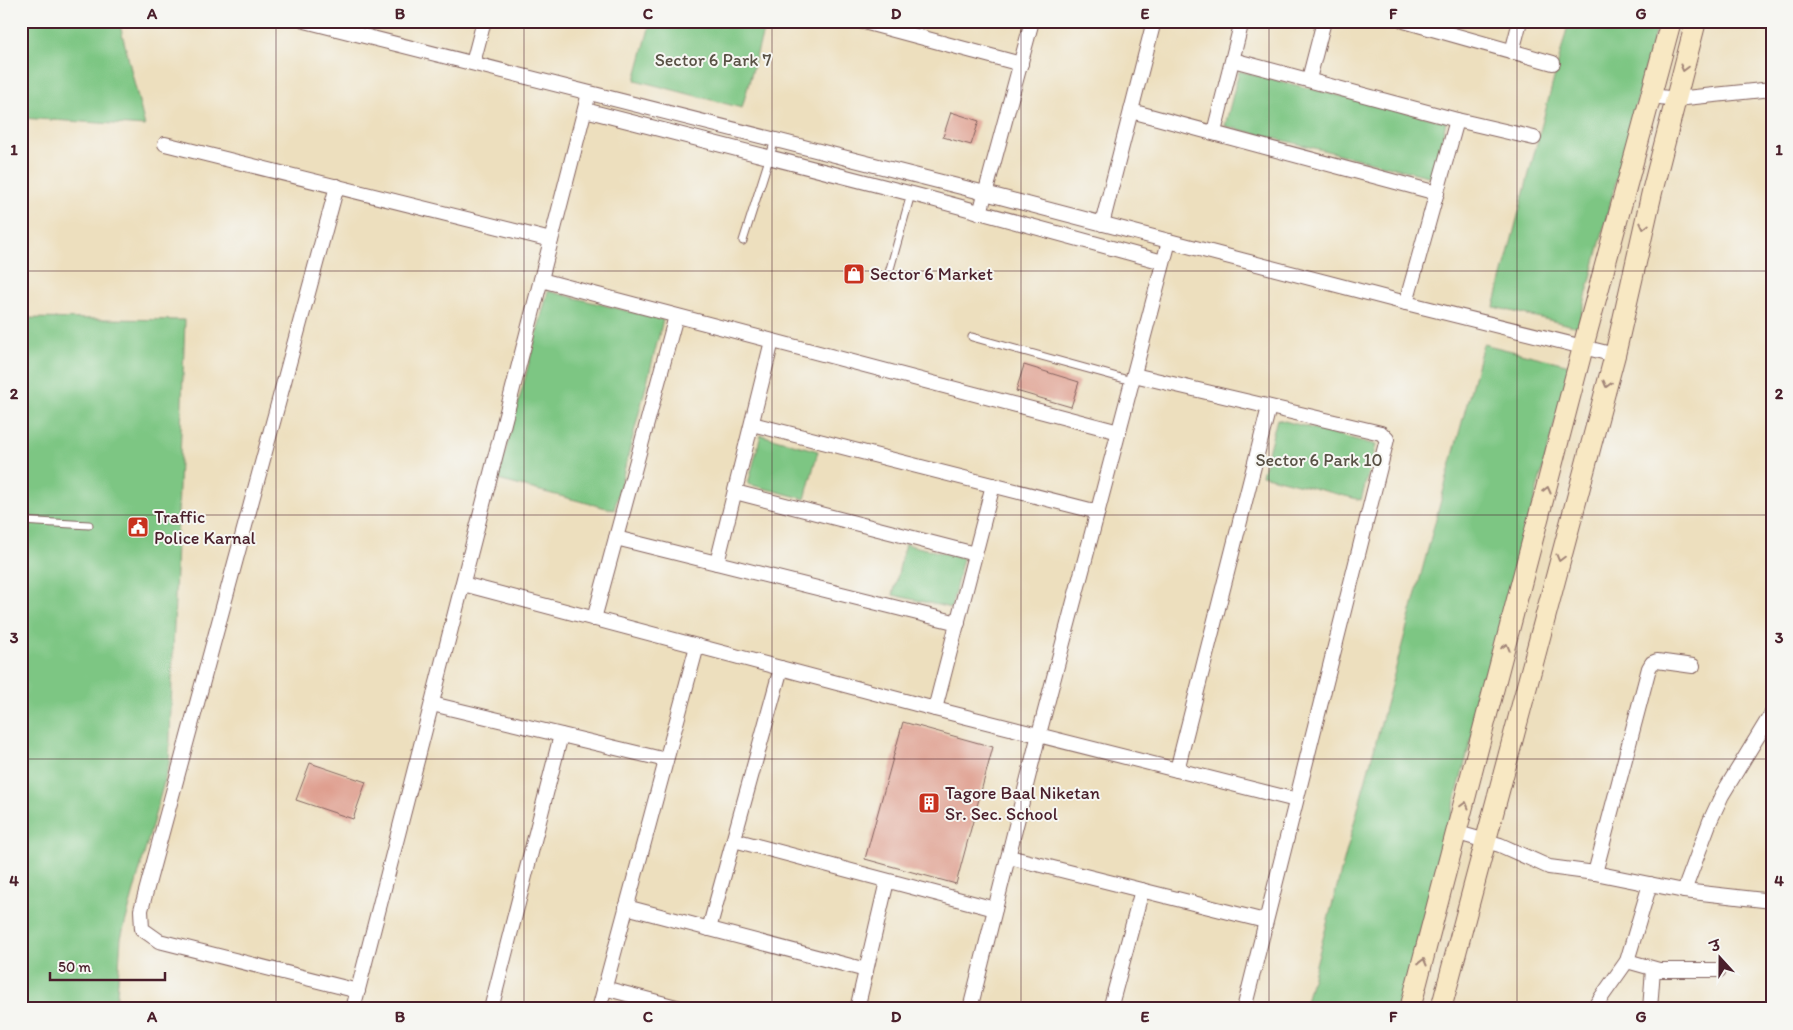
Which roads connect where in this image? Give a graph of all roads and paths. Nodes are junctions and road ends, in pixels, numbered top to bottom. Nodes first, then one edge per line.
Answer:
1 (305, 21) edge
2 (484, 21) edge
3 (860, 21) edge
4 (1032, 21) edge
5 (1154, 21) edge
6 (1242, 21) edge
7 (1324, 21) edge
8 (1404, 21) edge
9 (1520, 21) edge
10 (1671, 21) edge
11 (1696, 21) edge
12 (894, 26) edge
13 (1448, 27) edge
14 (362, 28) edge
15 (1512, 52) junction
16 (1233, 60) junction
17 (473, 63) junction
18 (1553, 63) dead end
19 (1020, 64) junction
20 (1309, 79) junction
21 (1772, 89) edge
22 (590, 93) junction
23 (1652, 96) junction
24 (1676, 98) junction
25 (585, 110) junction
26 (1131, 111) junction
27 (1457, 120) junction
28 (1214, 132) junction
29 (1534, 138) dead end
30 (775, 140) junction
31 (165, 144) dead end
32 (770, 159) junction
33 (337, 186) junction
34 (985, 192) junction
35 (1437, 193) junction
36 (911, 194) junction
37 (980, 213) junction
38 (1102, 224) junction
39 (552, 240) junction
40 (742, 241) dead end
41 (1169, 241) junction
42 (1163, 262) junction
43 (888, 276) dead end
44 (541, 280) junction
45 (1406, 303) junction
46 (676, 316) junction
47 (972, 337) dead end
48 (772, 341) junction
49 (1583, 348) junction
50 (1614, 354) junction
51 (1133, 378) junction
52 (1269, 407) junction
53 (752, 424) junction
54 (1119, 432) junction
55 (993, 485) junction
56 (735, 492) junction
57 (1098, 512) junction
58 (21, 521) edge
59 (89, 525) dead end
60 (616, 538) junction
61 (976, 554) junction
62 (717, 563) junction
63 (463, 584) junction
64 (594, 619) junction
65 (958, 623) junction
66 (697, 646) junction
67 (1693, 666) dead end
68 (781, 668) junction
69 (432, 704) junction
70 (936, 709) junction
71 (1772, 713) edge
72 (1039, 734) junction
73 (561, 735) junction
74 (666, 760) junction
75 (1177, 770) junction
76 (1296, 800) junction
77 (1458, 833) junction
78 (734, 840) junction
79 (1485, 840) junction
80 (1009, 857) junction
81 (1595, 873) junction
82 (888, 881) junction
83 (1650, 884) junction
84 (1142, 890) junction
85 (1684, 891) junction
86 (1772, 901) edge
87 (626, 907) junction
88 (996, 909) junction
89 (1265, 921) junction
90 (709, 929) junction
91 (1627, 961) junction
92 (1653, 969) junction
93 (866, 970) junction
94 (1719, 970) dead end
95 (604, 988) junction
96 (358, 991) junction
97 (353, 1009) edge
98 (491, 1009) edge
99 (599, 1009) edge
100 (684, 1009) edge
101 (857, 1009) edge
102 (970, 1009) edge
103 (1110, 1009) edge
104 (1244, 1009) edge
105 (1410, 1009) edge
106 (1441, 1009) edge
107 (1593, 1009) edge
108 (1650, 1009) edge

1 - 14 street
2 - 17 street
3 - 12 street
4 - 19 street
5 - 26 street
6 - 16 street
7 - 20 street
8 - 13 street
9 - 15 street
10 - 23 street
11 -> 24 street
12 - 19 street
13 - 15 street
14 - 17 street
15 - 18 street
16 - 20 street
16 - 28 street
17 - 22 street
19 - 34 street
20 - 27 street
21 - 24 street
22 - 25 street
22 - 30 street
23 - 24 street
23 - 49 street
24 -> 50 street
25 - 32 street
25 - 39 street
26 - 28 street
26 - 38 street
27 - 29 street
27 - 35 street
28 - 35 street
30 - 32 lane
30 - 34 street
31 - 33 street
32 - 36 street
32 - 40 lane
33 - 39 street
33 - 96 street
34 - 37 street
34 - 38 street
35 - 45 street
36 - 37 street
36 - 43 lane
37 - 42 street
38 - 41 street
39 - 44 street
41 - 42 street
41 - 45 street
42 - 51 street
44 - 46 street
44 - 63 street
45 - 49 street
46 - 48 street
46 - 60 street
47 - 51 lane
48 - 53 street
48 - 54 street
49 - 50 street
77 -> 49 street
50 -> 79 street
51 - 52 street
51 - 54 street
52 - 75 street
52 - 76 street
53 - 55 street
53 - 56 street
54 - 57 street
55 - 57 street
55 - 61 street
56 - 61 street
56 - 62 street
57 - 72 street
58 - 59 lane
60 - 62 street
60 - 64 street
61 - 65 street
62 - 65 street
63 - 64 street
63 - 69 street
64 - 66 street
65 - 70 street
66 - 68 street
66 - 74 street
67 - 81 street
68 - 70 street
68 - 78 street
69 - 73 street
69 - 96 street
70 - 72 street
71 - 85 street
72 - 75 street
72 - 80 street
73 - 74 street
73 - 98 street
74 - 87 street
75 - 76 street
76 - 89 street
77 - 79 street
105 -> 77 street
78 - 82 street
78 - 90 street
79 - 81 street
79 - 106 street
80 - 84 street
80 - 88 street
81 - 83 street
82 - 88 street
82 - 93 street
83 - 85 street
83 - 91 street
84 - 89 street
84 - 103 street
85 - 86 street
87 - 90 street
87 - 95 street
88 - 102 street
89 - 104 street
90 - 93 street
91 - 92 street
91 - 107 street
92 - 94 street
92 - 108 street
93 - 101 street
95 - 99 street
95 - 100 street
96 - 97 street

